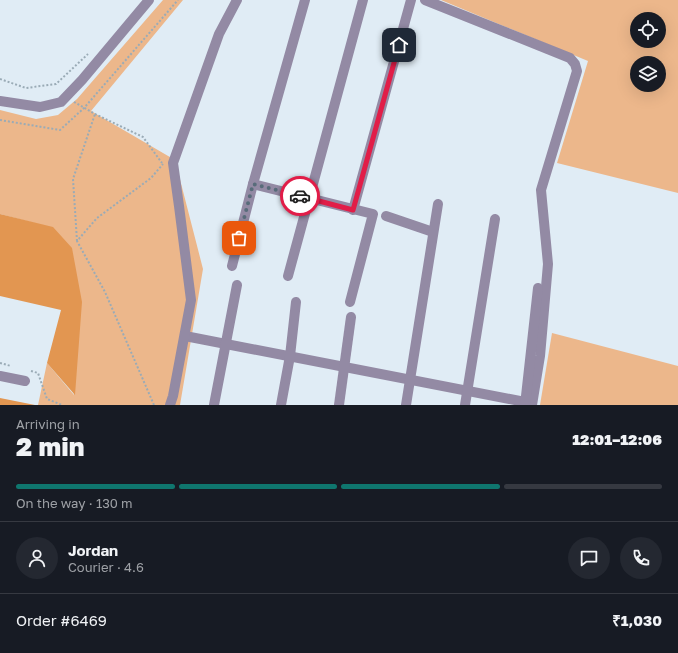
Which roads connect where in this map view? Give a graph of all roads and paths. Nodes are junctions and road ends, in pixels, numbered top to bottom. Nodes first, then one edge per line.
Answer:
1 (149, 0) edge
2 (178, 0) edge
3 (236, 0) edge
4 (306, 0) edge
5 (363, 0) edge
6 (411, 0) edge
7 (425, 0) edge
8 (92, 50) dead end
9 (0, 80) edge
10 (65, 97) junction
11 (0, 101) edge
12 (84, 108) junction
13 (95, 114) junction
14 (0, 120) edge
15 (253, 184) junction
16 (309, 198) junction
17 (438, 204) dead end
18 (353, 210) junction
19 (386, 216) dead end
20 (495, 218) dead end
21 (433, 232) junction
22 (77, 241) junction
23 (232, 266) dead end
24 (288, 276) dead end
25 (237, 285) dead end
26 (538, 288) dead end
27 (296, 302) dead end
28 (350, 302) dead end
29 (351, 317) dead end
30 (184, 336) junction
31 (225, 344) junction
32 (290, 356) junction
33 (345, 367) junction
34 (0, 376) edge
35 (410, 379) junction
36 (25, 381) dead end
37 (467, 390) junction
38 (527, 404) edge
39 (154, 405) edge
40 (170, 405) edge
41 (214, 405) edge
42 (281, 405) edge
43 (339, 405) edge
44 (406, 405) edge
45 (465, 405) edge

1 - 10 street
2 - 12 path
3 - 30 street
4 - 15 street
5 - 16 street
6 - 18 street
7 - 38 street
8 - 9 path
10 - 11 street
10 - 12 path
12 - 13 path
12 - 14 path
13 - 22 path
13 - 22 path
15 - 16 street
15 - 23 street
16 - 18 street
16 - 24 street
17 - 21 street
18 - 28 street
19 - 21 street
20 - 37 street
21 - 35 street
22 - 39 path
25 - 31 street
26 - 38 street
27 - 32 street
29 - 33 street
30 - 31 street
30 - 40 street
31 - 32 street
31 - 41 street
32 - 33 street
32 - 42 street
33 - 35 street
33 - 43 street
34 - 36 street
35 - 37 street
35 - 44 street
37 - 38 street
37 - 45 street

